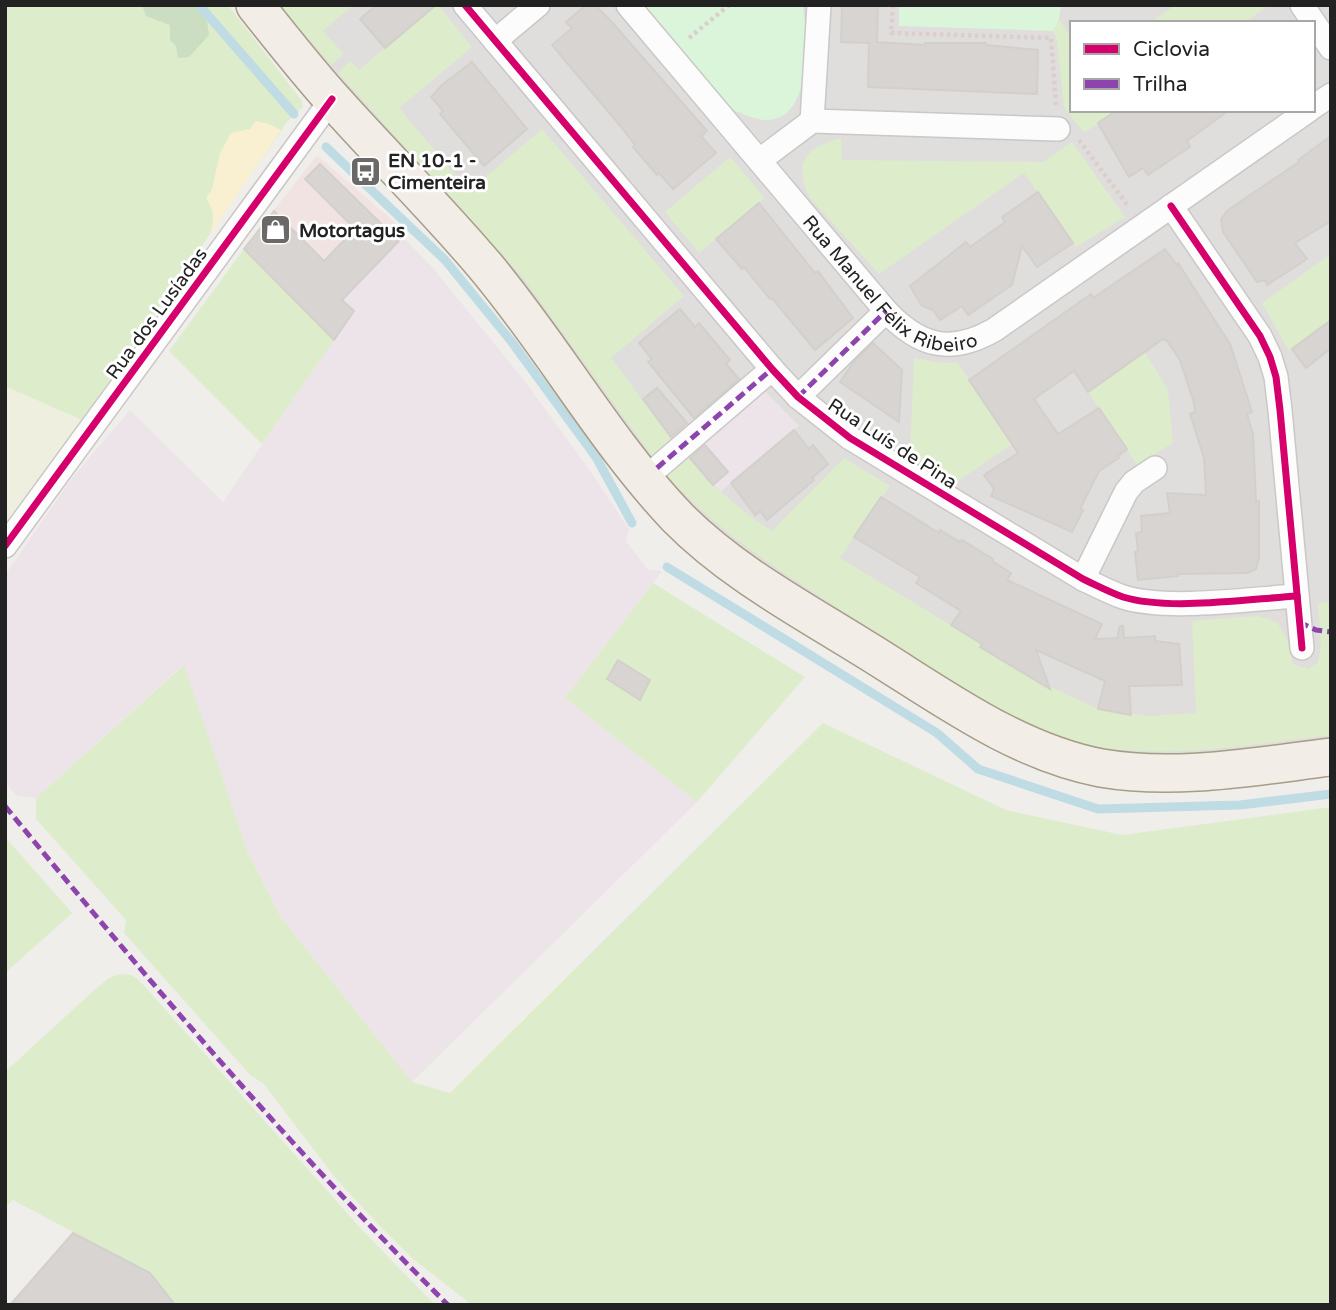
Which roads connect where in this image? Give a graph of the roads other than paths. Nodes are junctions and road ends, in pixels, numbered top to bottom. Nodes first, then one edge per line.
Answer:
1 (255, 5) edge
2 (465, 5) edge
3 (538, 5) edge
4 (628, 5) edge
5 (818, 5) edge
6 (1302, 5) edge
7 (1313, 21) edge
8 (1315, 24) edge
9 (495, 41) junction
10 (1331, 48) edge
11 (1331, 95) edge
12 (332, 99) junction
13 (1315, 106) edge
14 (1305, 112) edge
15 (813, 121) junction
16 (1058, 130) road end
17 (760, 160) junction
18 (1171, 206) junction
19 (886, 311) junction
20 (772, 369) junction
21 (798, 397) junction
22 (657, 468) dead end
23 (1155, 468) dead end
24 (5, 546) edge
25 (1083, 579) junction
26 (1297, 596) junction
27 (1302, 648) dead end
28 (1331, 757) edge

1 - 12 main road
2 - 9 street, Rua Luís de Pina
3 - 9 street
4 - 17 street, Rua Manuel Félix Ribeiro
5 - 15 street
6 - 7 street
8 - 10 street
9 - 20 street, Rua Luís de Pina
11 - 13 street
12 - 24 street, Rua dos Lusíadas
12 - 28 main road
14 - 18 street, Rua Manuel Félix Ribeiro
15 - 16 street
15 - 17 street
17 - 19 street, Rua Manuel Félix Ribeiro
18 - 19 street, Rua Manuel Félix Ribeiro
18 - 26 street
19 - 21 street
20 - 21 street, Rua Luís de Pina
20 - 22 street
21 - 25 street, Rua Luís de Pina
23 - 25 street
25 - 26 street, Rua Luís de Pina
26 - 27 street

